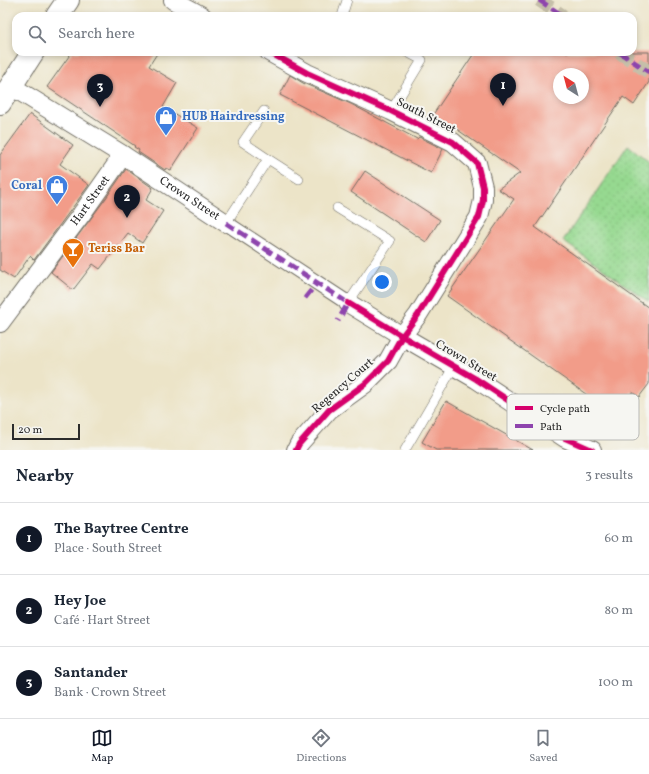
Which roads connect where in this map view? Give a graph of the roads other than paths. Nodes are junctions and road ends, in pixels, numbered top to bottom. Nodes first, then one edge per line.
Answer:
1 (68, 0) edge
2 (173, 0) edge
3 (348, 0) edge
4 (60, 12) edge
5 (195, 12) edge
6 (344, 12) edge
7 (30, 56) edge
8 (276, 56) edge
9 (414, 56) edge
10 (6, 95) edge
11 (264, 111) dead end
12 (390, 111) junction
13 (123, 155) junction
14 (268, 159) junction
15 (298, 179) dead end
16 (337, 208) dead end
17 (226, 223) junction
18 (348, 303) junction
19 (0, 323) edge
20 (402, 336) junction
21 (454, 366) junction
22 (507, 400) edge
23 (570, 440) edge
24 (296, 450) edge
25 (405, 450) edge
26 (592, 450) edge

1 - 4 main road
2 - 5 street
3 - 6 lane
7 - 10 main road
8 - 12 street, South Street
9 - 12 lane
10 - 13 street, Crown Street
11 - 14 lane
12 - 20 street, South Street
13 - 17 street, Crown Street
13 - 19 street, Hart Street
14 - 15 lane
14 - 17 lane
16 - 18 lane
17 - 18 street, Crown Street
18 - 20 street, Crown Street
20 - 21 street, Crown Street
20 - 24 street, Regency Court
21 - 22 street, Crown Street
21 - 25 lane
23 - 26 street, Crown Street

